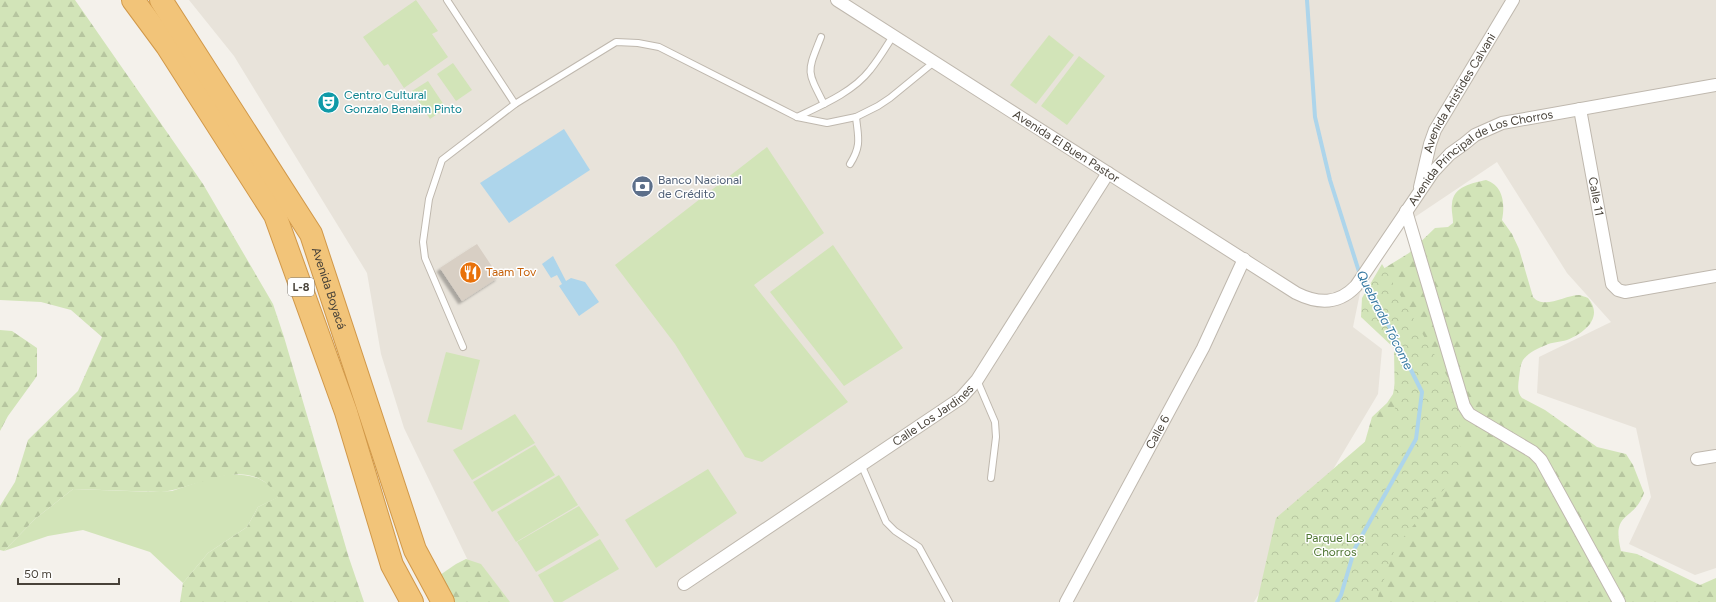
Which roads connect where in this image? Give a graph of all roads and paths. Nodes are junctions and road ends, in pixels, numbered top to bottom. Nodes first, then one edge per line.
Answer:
1 (133, 0) edge
2 (161, 0) edge
3 (447, 0) edge
4 (837, 0) edge
5 (1513, 0) edge
6 (893, 36) junction
7 (821, 37) dead end
8 (934, 62) junction
9 (1716, 85) edge
10 (515, 104) junction
11 (824, 104) junction
12 (1580, 109) junction
13 (856, 116) junction
14 (797, 117) junction
15 (850, 164) dead end
16 (1108, 173) junction
17 (1419, 192) junction
18 (1406, 211) junction
19 (1244, 259) junction
20 (1716, 276) edge
21 (1296, 293) joint
22 (463, 347) dead end
23 (977, 380) junction
24 (1716, 456) edge
25 (1697, 459) dead end
26 (861, 464) junction
27 (991, 478) dead end
28 (684, 584) dead end
29 (412, 602) edge
30 (443, 602) edge
31 (949, 602) edge
32 (1066, 602) edge
33 (1619, 602) edge

1 - 29 highway, L-8
2 - 30 highway, Avenida Boyacá / L-8
3 - 10 lane
4 - 6 street, Avenida El Buen Pastor
5 - 17 street, Avenida Aristides Calvani
6 - 8 street, Avenida El Buen Pastor
6 - 11 lane
7 - 11 lane
8 - 13 lane
8 - 16 street, Avenida El Buen Pastor
9 - 12 street, Avenida Principal de Los Chorros
10 - 14 lane
10 - 22 lane
11 - 14 lane
12 - 17 street, Avenida Principal de Los Chorros
12 - 20 street, Calle 11
13 - 14 lane
13 - 15 lane
16 - 19 street, Avenida El Buen Pastor
16 - 23 street, Calle Los Jardines
17 - 18 street, Avenida Principal de Los Chorros
18 - 21 street, Avenida Principal de Los Chorros
18 - 33 street
19 - 21 street, Avenida El Buen Pastor
19 - 32 street, Calle 6
23 - 26 street, Calle Los Jardines
23 - 27 lane
24 - 25 street
26 - 28 street, Calle Los Jardines
26 - 31 lane

